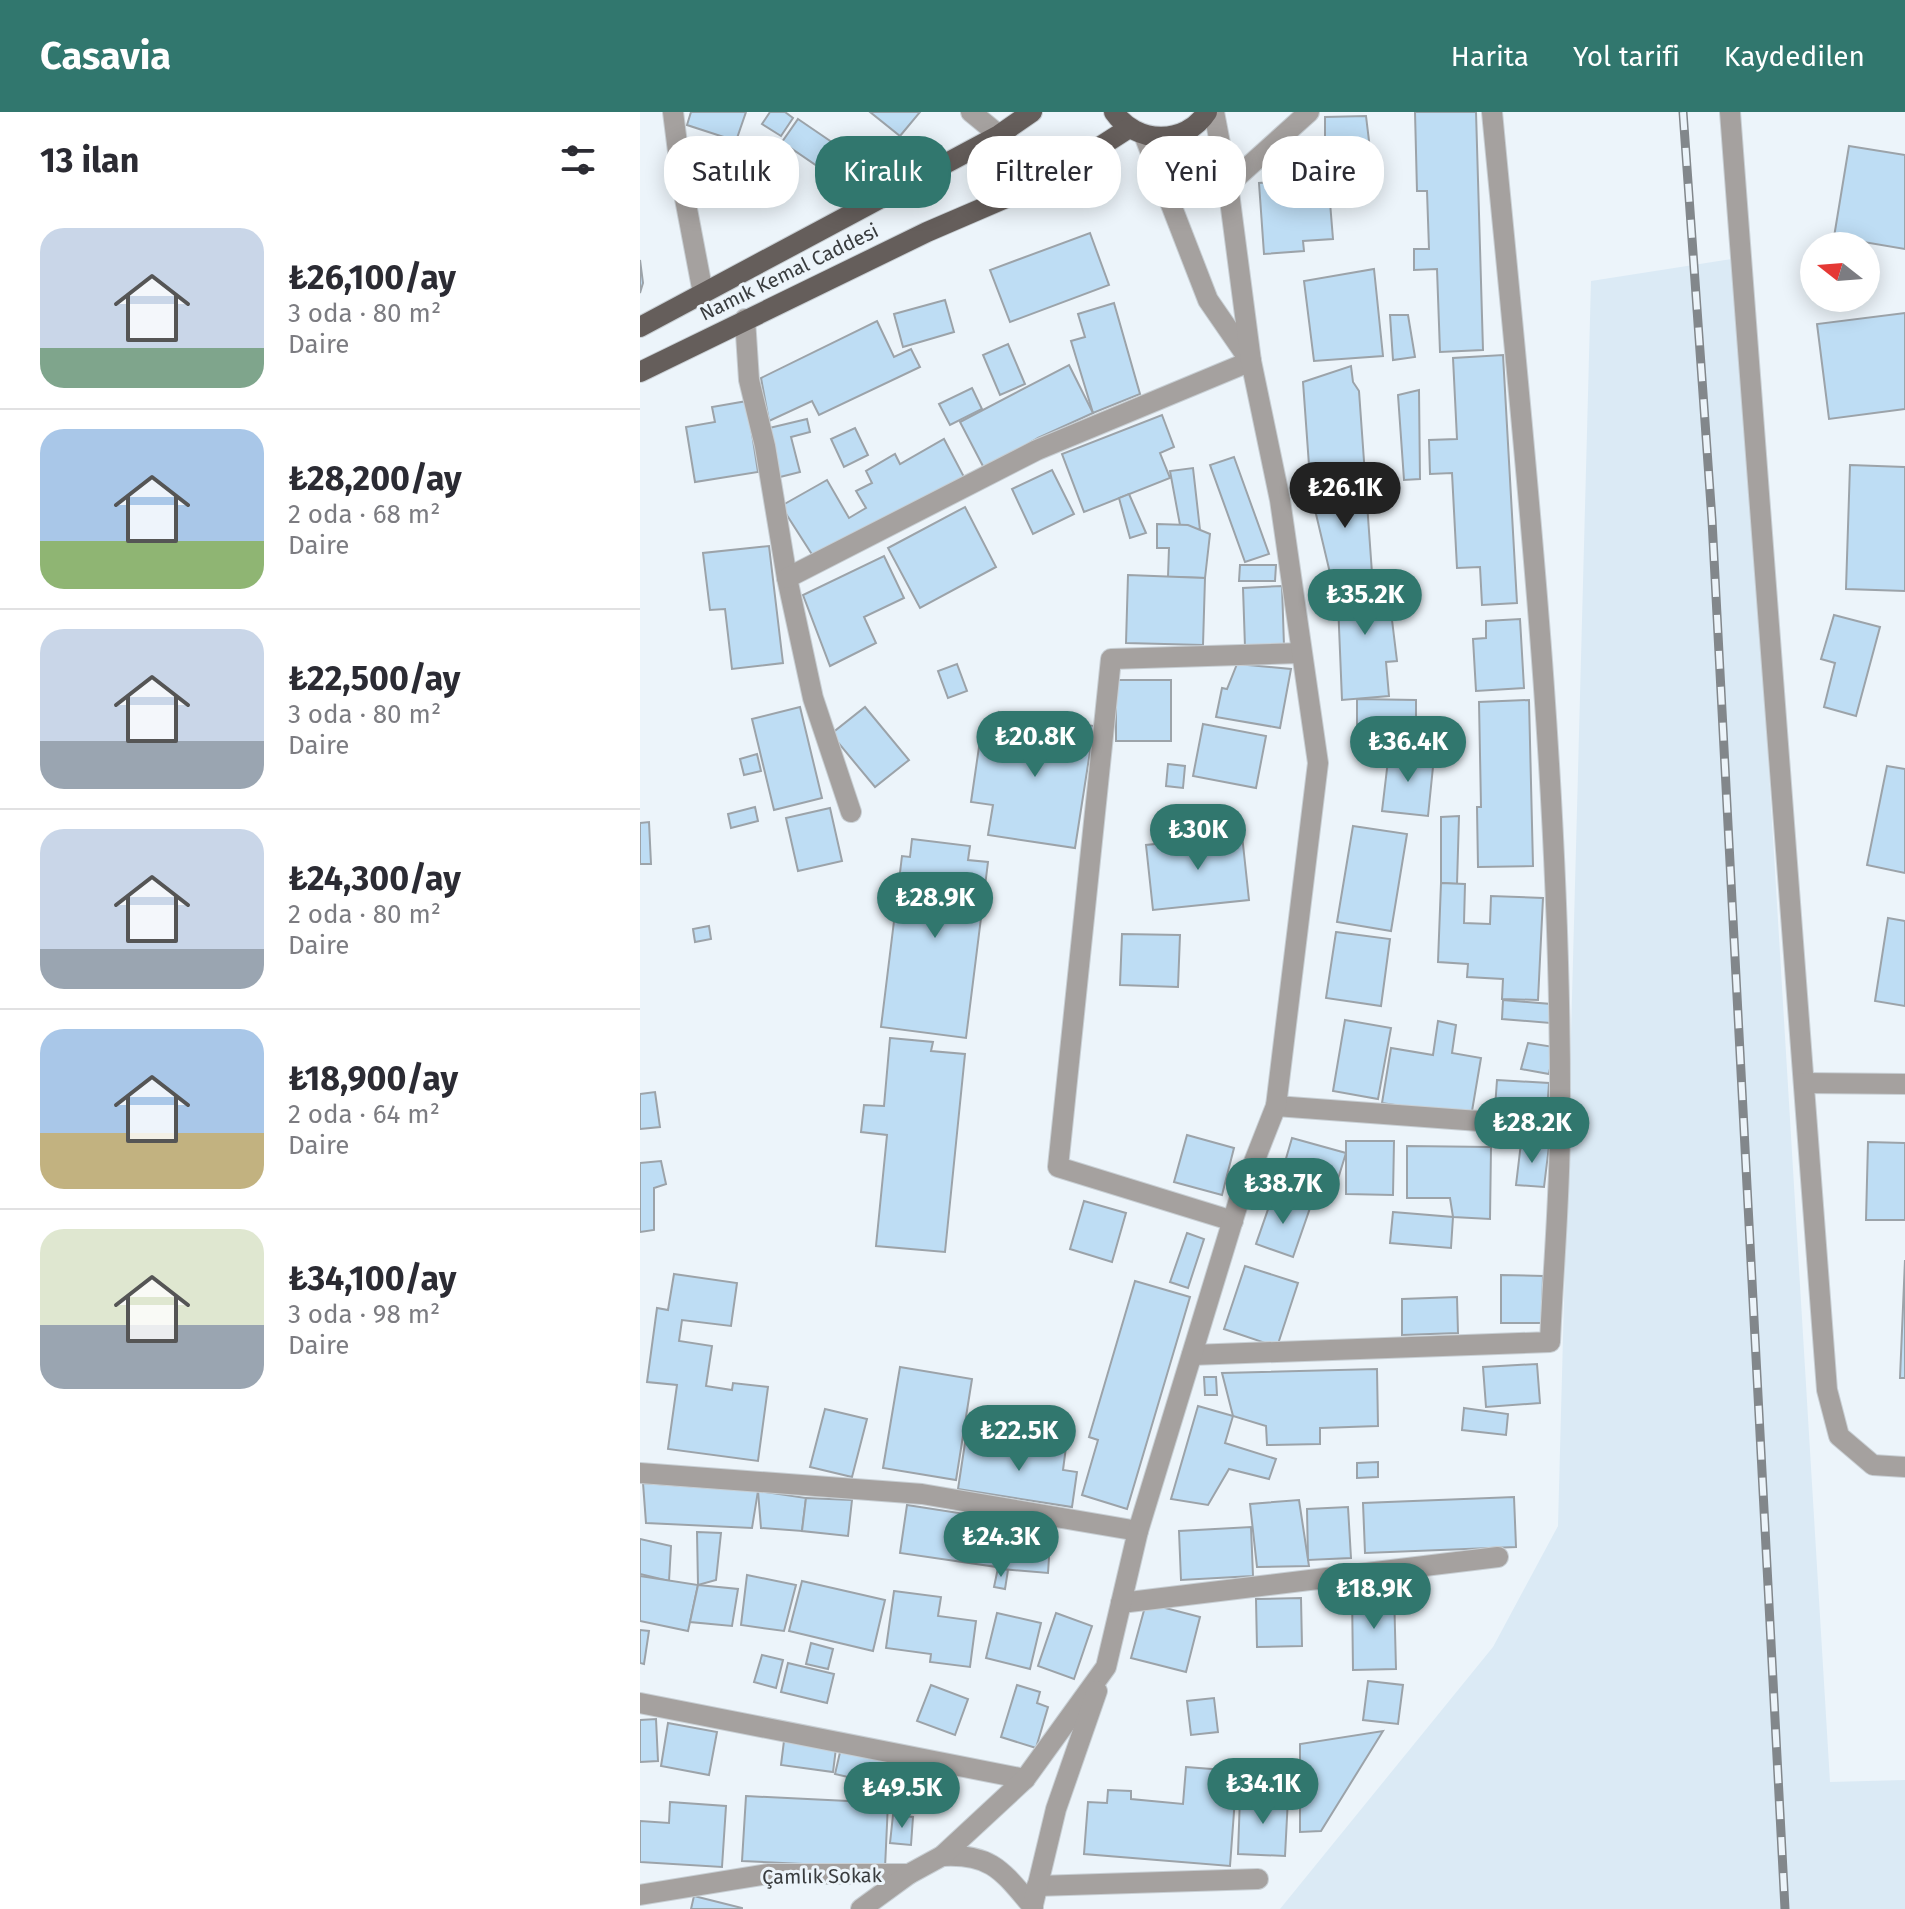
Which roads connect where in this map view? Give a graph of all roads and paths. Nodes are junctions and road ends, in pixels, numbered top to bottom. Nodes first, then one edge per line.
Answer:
1 (673, 112) edge
2 (971, 112) edge
3 (1032, 112) edge
4 (1114, 112) edge
5 (1207, 112) edge
6 (1214, 112) edge
7 (1309, 112) edge
8 (1492, 112) edge
9 (1730, 112) edge
10 (1136, 132) junction
11 (999, 135) junction
12 (1219, 136) edge
13 (1246, 169) edge
14 (1231, 208) edge
15 (703, 293) junction
16 (745, 319) junction
17 (640, 327) edge
18 (1251, 361) junction
19 (640, 372) edge
20 (787, 578) junction
21 (1301, 653) junction
22 (851, 812) dead end
23 (1804, 1083) junction
24 (1905, 1084) edge
25 (1276, 1106) junction
26 (1561, 1127) junction
27 (1233, 1221) junction
28 (1192, 1355) junction
29 (1905, 1467) edge
30 (640, 1473) edge
31 (1138, 1531) junction
32 (1498, 1557) dead end
33 (1121, 1603) junction
34 (1106, 1667) junction
35 (640, 1703) edge
36 (1025, 1779) junction
37 (942, 1856) junction
38 (909, 1874) junction
39 (1258, 1879) dead end
40 (1037, 1886) junction
41 (640, 1895) edge
42 (1032, 1908) edge
43 (861, 1909) edge

1 - 15 street
2 - 11 street
3 - 11 main road, Namık Kemal Caddesi
4 - 10 main road
5 - 10 main road
6 - 12 street
7 - 13 street
8 - 26 street
9 - 23 street
10 - 16 main road, Namık Kemal Caddesi
10 - 18 street
11 - 15 main road, Namık Kemal Caddesi
14 - 18 street
15 - 17 main road, Namık Kemal Caddesi
16 - 19 main road, Namık Kemal Caddesi
16 - 20 street
18 - 20 street
18 - 21 street
20 - 22 street
21 - 25 street
21 - 27 street
23 - 24 street
23 - 29 street
25 - 26 street
25 - 27 street
26 - 28 street
27 - 28 street
28 - 31 street
30 - 31 street
31 - 33 street
32 - 33 street
33 - 34 street
34 - 36 street
34 - 40 street
35 - 36 street
36 - 37 street
37 - 38 street
37 - 42 street
38 - 41 street, Çamlık Sokak
38 - 43 street
39 - 40 street
40 - 42 street

